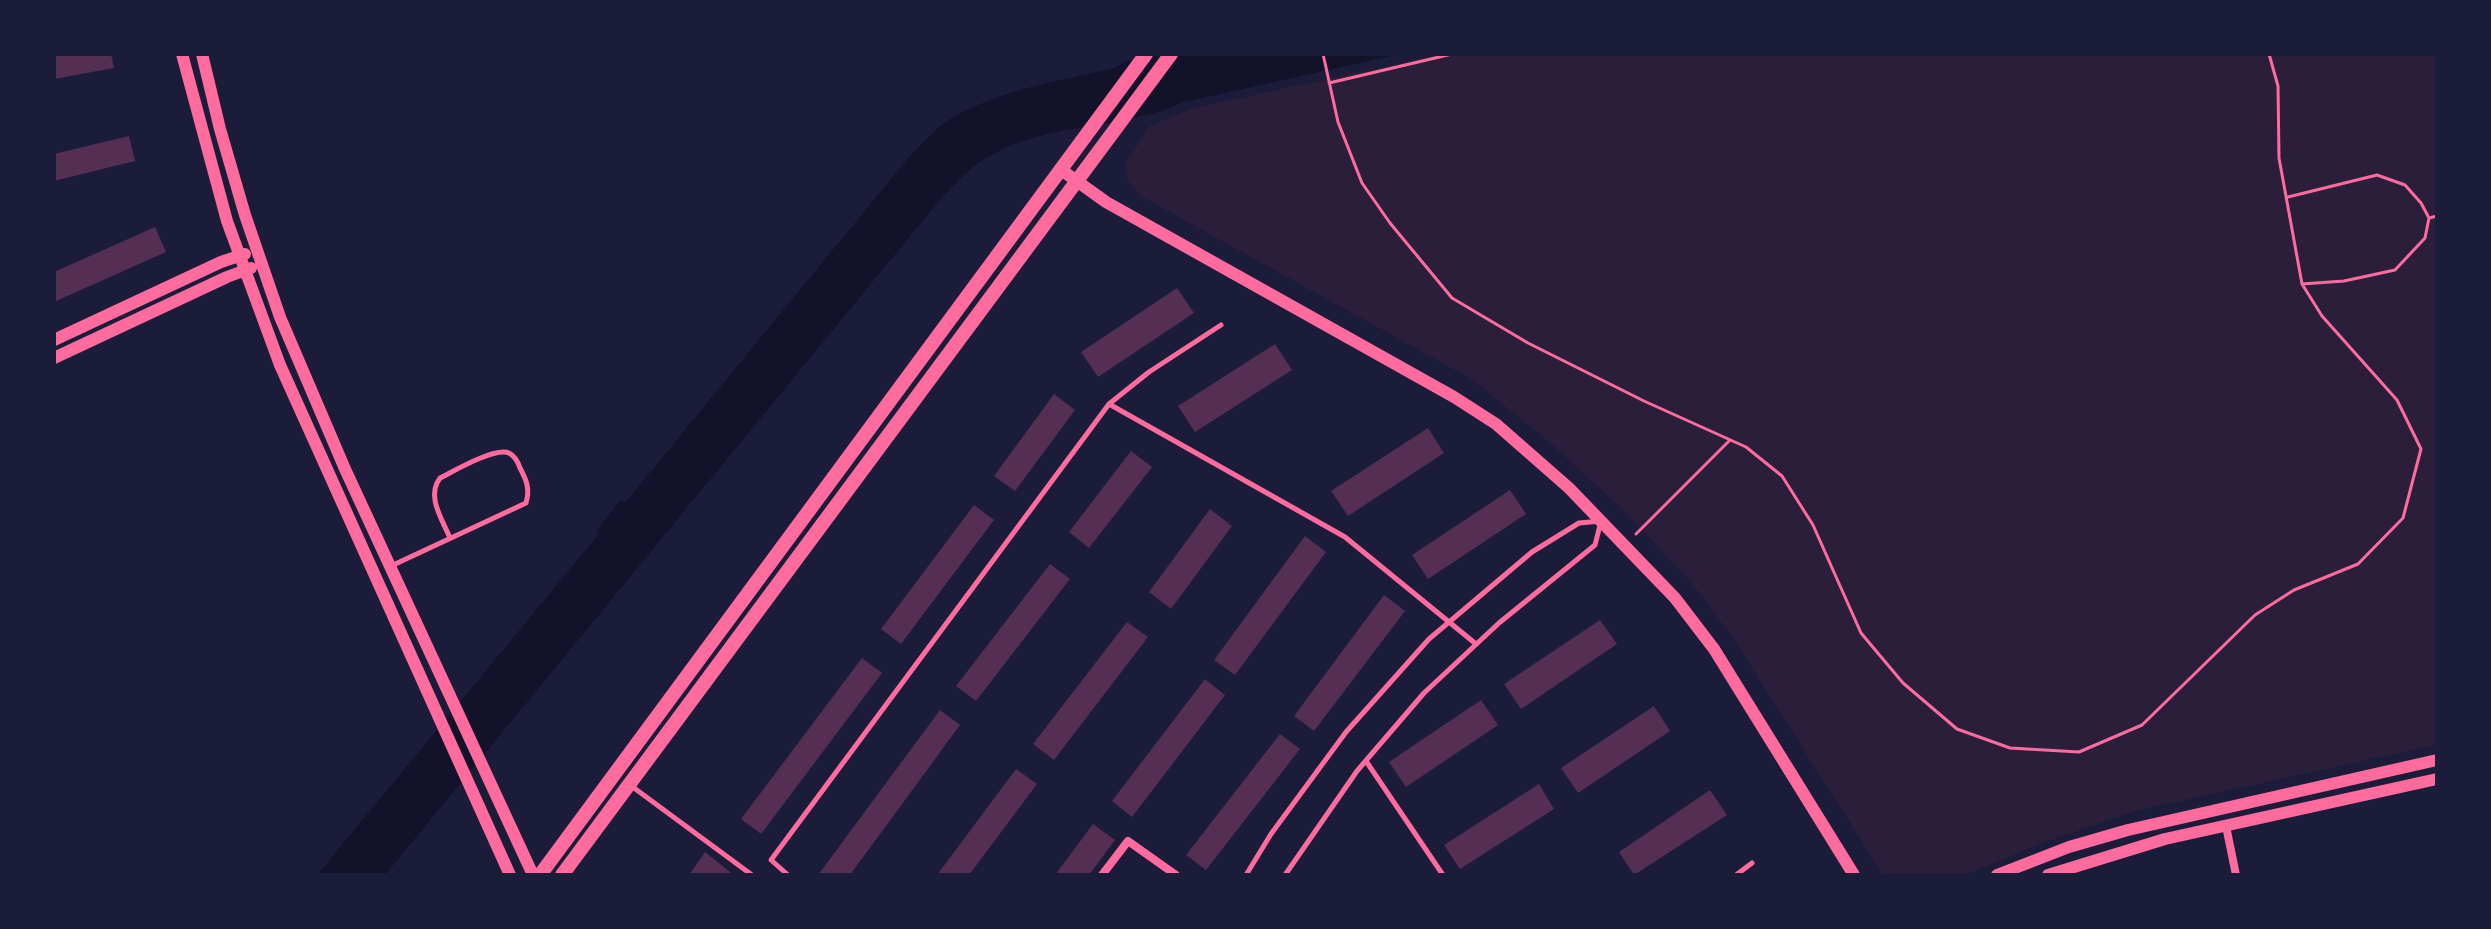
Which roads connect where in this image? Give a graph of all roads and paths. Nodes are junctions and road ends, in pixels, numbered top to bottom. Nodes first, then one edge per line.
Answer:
1 (182, 54) edge
2 (202, 54) edge
3 (1146, 54) edge
4 (1171, 54) edge
5 (1323, 54) edge
6 (1452, 54) edge
7 (2269, 54) edge
8 (1329, 83) junction
9 (1060, 169) junction
10 (1078, 182) junction
11 (2286, 197) junction
12 (2437, 216) edge
13 (2429, 218) junction
14 (256, 250) junction
15 (239, 256) junction
16 (261, 265) junction
17 (244, 271) junction
18 (2302, 284) junction
19 (1221, 325) dead end
20 (54, 340) edge
21 (54, 358) edge
22 (1109, 404) junction
23 (1730, 440) junction
24 (1601, 521) junction
25 (450, 538) junction
26 (1625, 545) junction
27 (390, 566) junction
28 (1450, 622) junction
29 (1476, 644) junction
30 (2437, 760) edge
31 (1366, 761) junction
32 (2437, 779) edge
33 (630, 785) junction
34 (2226, 826) junction
35 (1752, 863) dead end
36 (510, 875) edge
37 (533, 875) edge
38 (540, 875) edge
39 (562, 875) edge
40 (752, 875) edge
41 (788, 875) edge
42 (1102, 875) edge
43 (1176, 875) edge
44 (1246, 875) edge
45 (1285, 875) edge
46 (1443, 875) edge
47 (1736, 875) edge
48 (1854, 875) edge
49 (1997, 875) edge
50 (2048, 875) edge
51 (2236, 875) edge

1 - 15 street
2 - 14 street
3 - 9 main road
4 - 10 main road
5 - 8 path
6 - 8 path
7 - 11 path
8 - 23 path
9 - 10 street
9 - 38 main road
10 - 24 street
10 - 33 main road
11 - 13 path
11 - 18 path
12 - 13 path
13 - 18 path
14 - 15 street
14 - 16 street
15 - 17 street
15 - 20 street
16 - 17 street
16 - 27 street
17 - 21 street
17 - 36 street
18 - 23 path
19 - 22 lane
22 - 28 lane
22 - 41 lane
23 - 26 path
24 - 26 street
24 - 28 lane
24 - 29 lane
25 - 25 lane
25 - 27 lane
26 - 48 street
27 - 37 street
28 - 29 lane
28 - 44 lane
29 - 31 lane
30 - 49 street
31 - 45 lane
31 - 46 lane
32 - 34 street
33 - 39 main road
33 - 40 lane
34 - 50 street
34 - 51 street
35 - 47 lane
42 - 43 street

